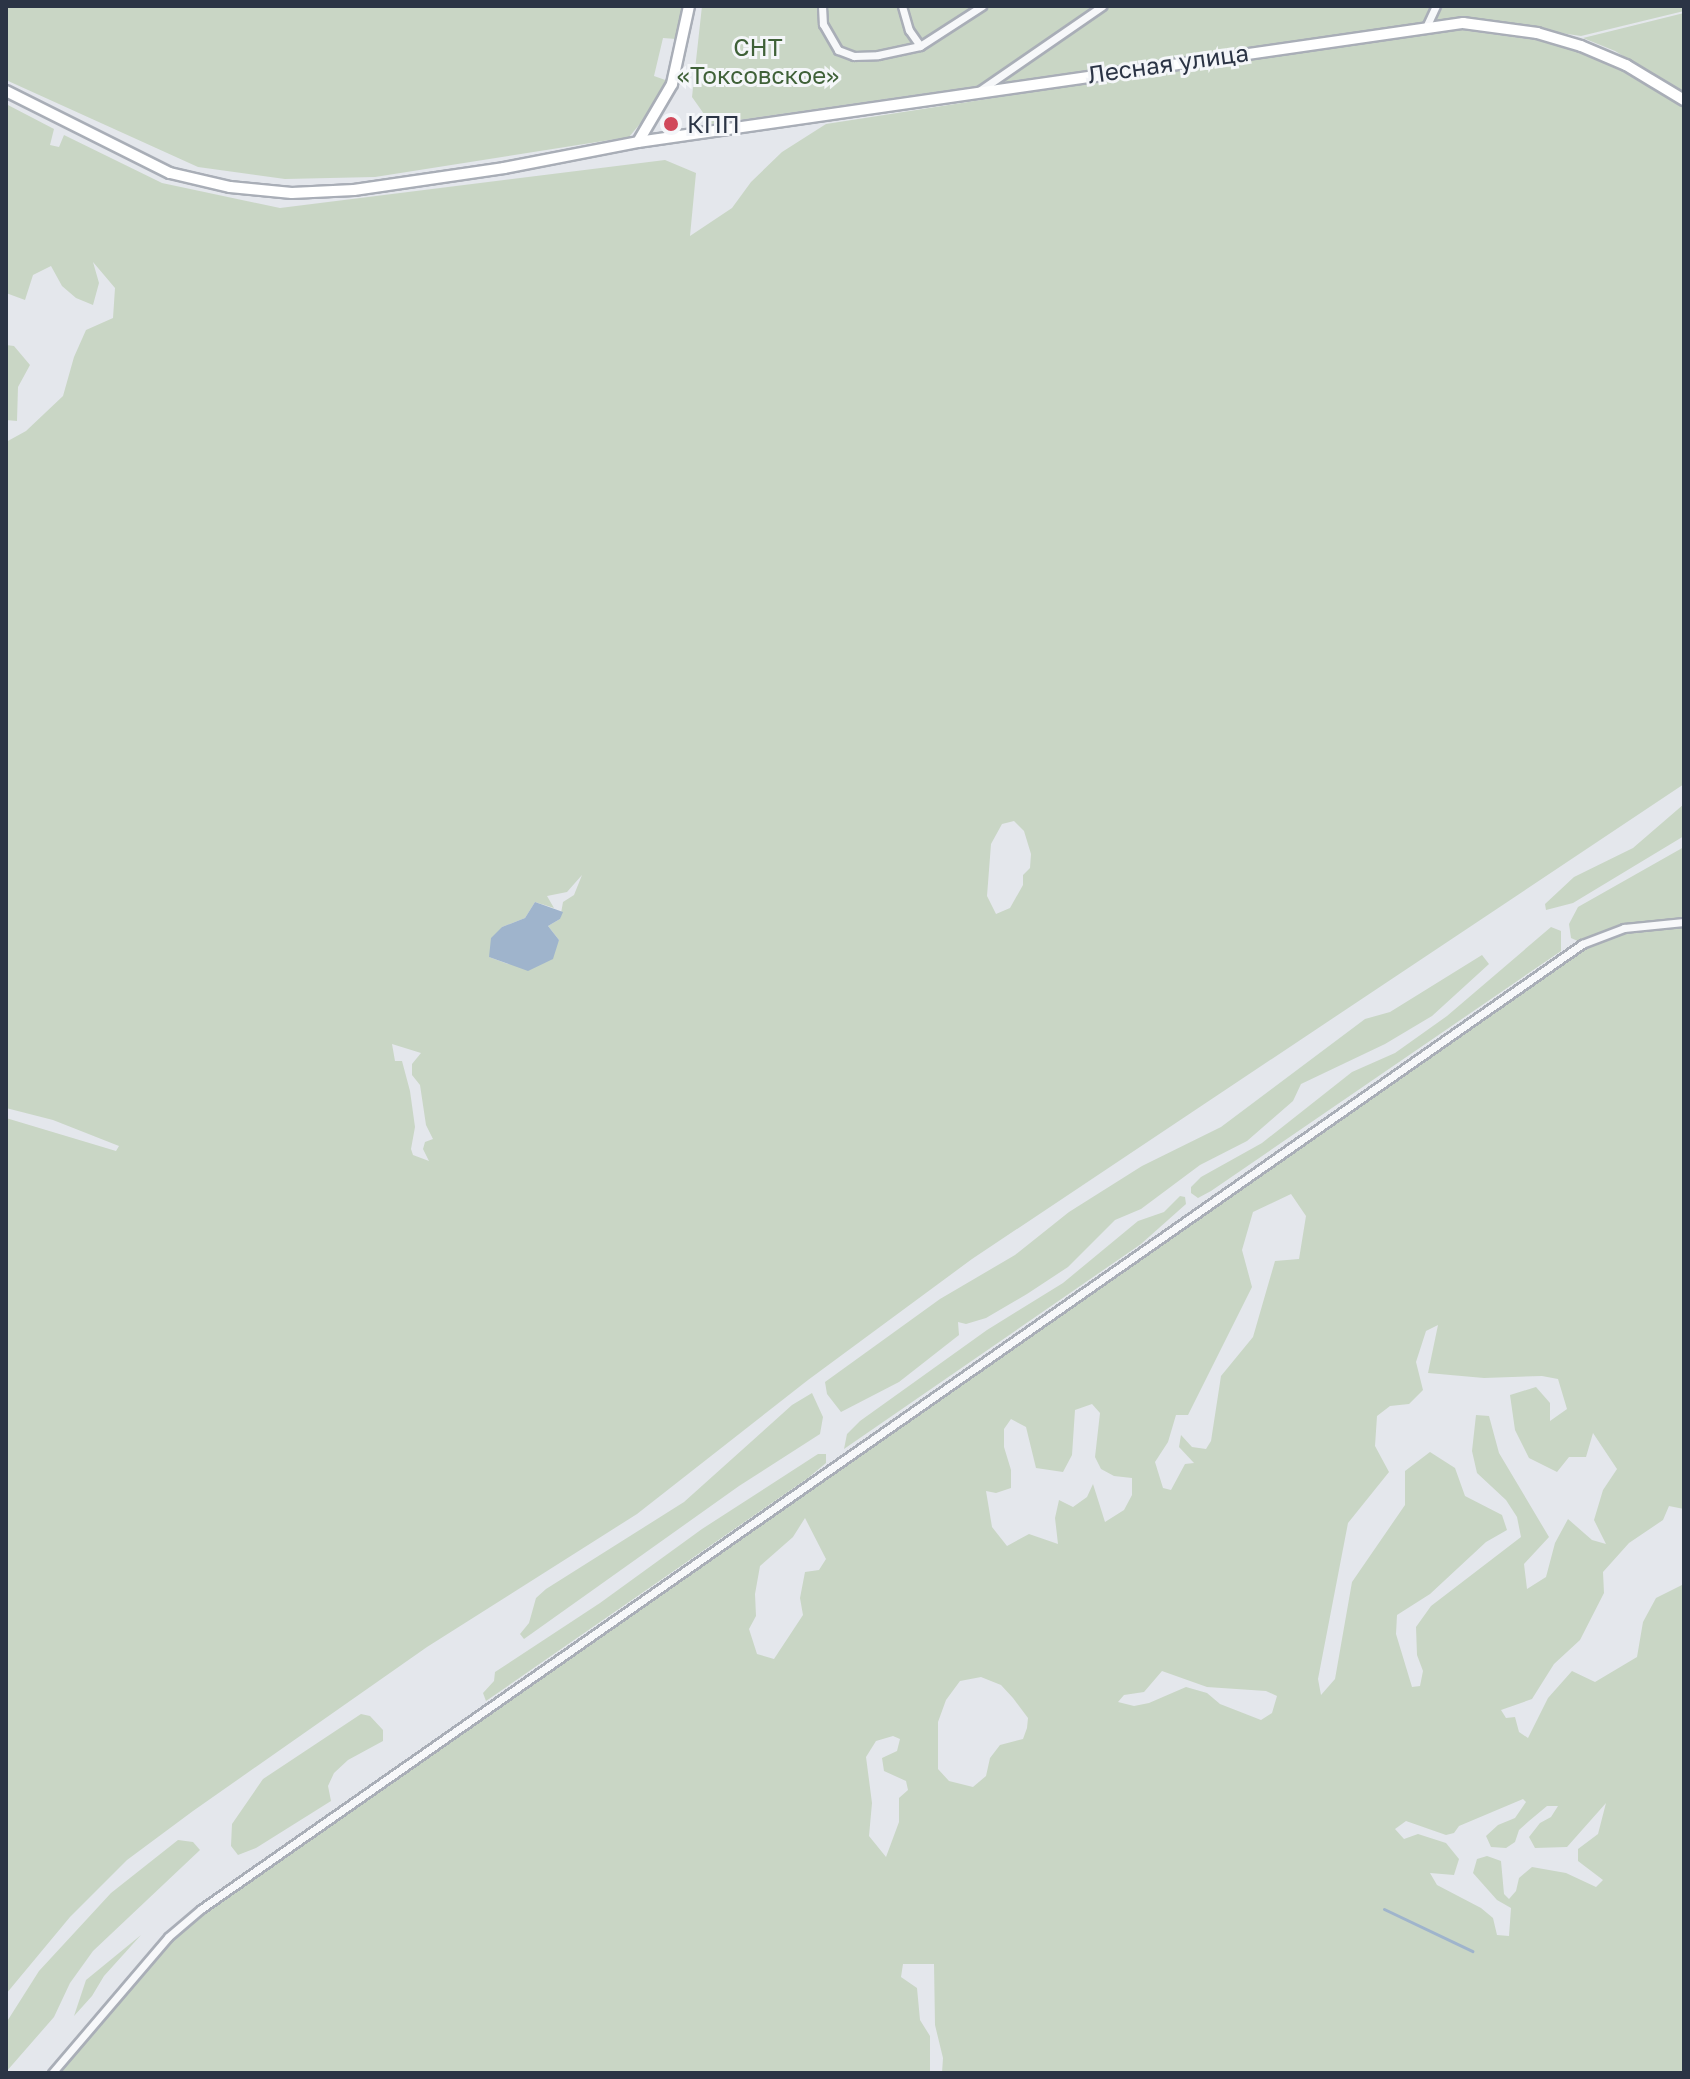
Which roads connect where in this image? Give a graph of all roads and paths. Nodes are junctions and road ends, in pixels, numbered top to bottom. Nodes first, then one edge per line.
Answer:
1 (689, 6) edge
2 (822, 6) edge
3 (902, 6) edge
4 (982, 6) edge
5 (1102, 6) edge
6 (1436, 6) edge
7 (1427, 25) junction
8 (920, 46) junction
9 (6, 91) edge
10 (979, 91) junction
11 (1684, 100) edge
12 (638, 142) junction
13 (1684, 922) edge
14 (52, 2073) edge

1 - 12 street
2 - 8 street
3 - 8 street
4 - 8 street
5 - 10 street
6 - 7 street
7 - 10 street, Лесная улица
7 - 11 street, Лесная улица
9 - 12 street, Лесная улица
10 - 12 street, Лесная улица
13 - 14 street

